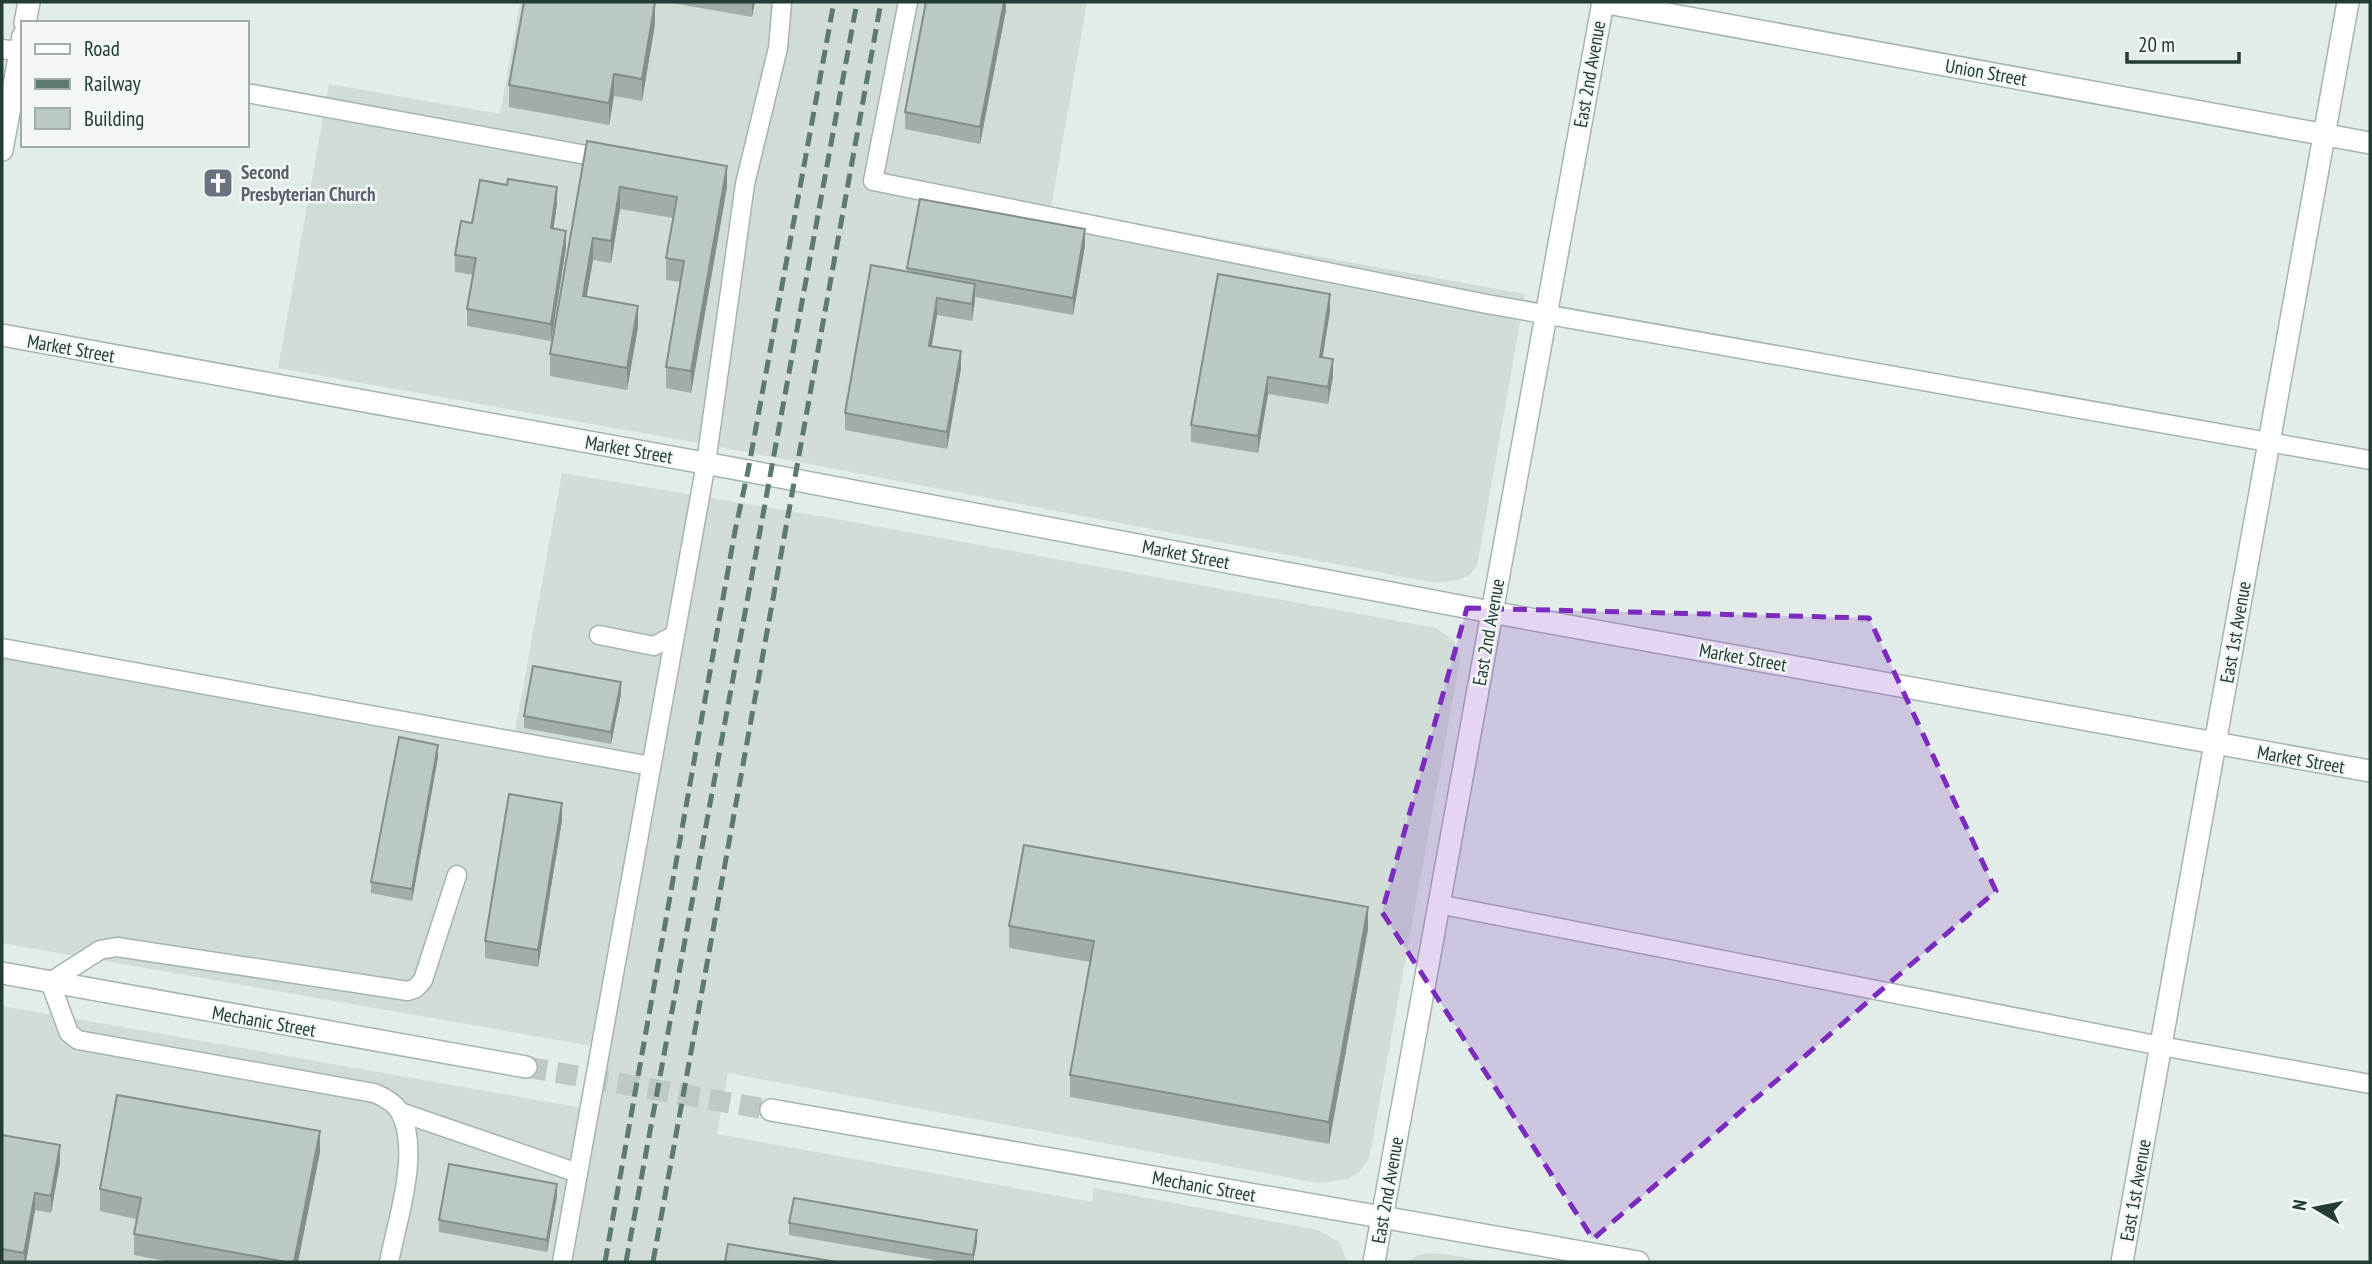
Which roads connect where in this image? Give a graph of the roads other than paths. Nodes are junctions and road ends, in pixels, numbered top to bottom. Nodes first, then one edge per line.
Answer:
1 (29, 2) edge
2 (782, 2) edge
3 (908, 2) edge
4 (1602, 2) edge
5 (2348, 2) edge
6 (25, 21) edge
7 (17, 47) edge
8 (248, 93) edge
9 (2323, 134) junction
10 (2370, 143) edge
11 (2, 150) edge
12 (624, 162) edge
13 (1546, 313) junction
14 (2, 335) edge
15 (2269, 441) junction
16 (2370, 460) edge
17 (706, 463) junction
18 (1491, 612) junction
19 (599, 635) dead end
20 (675, 635) junction
21 (2, 648) edge
22 (2216, 743) junction
23 (652, 766) junction
24 (2370, 771) edge
25 (457, 875) dead end
26 (1438, 904) junction
27 (2, 973) edge
28 (50, 982) junction
29 (2161, 1046) junction
30 (526, 1067) tunnel mouth
31 (2370, 1084) edge
32 (771, 1110) tunnel mouth
33 (400, 1112) junction
34 (578, 1172) junction
35 (1382, 1217) junction
36 (389, 1262) edge
37 (562, 1262) edge
38 (1374, 1262) edge
39 (1638, 1262) edge
40 (2122, 1262) edge

1 - 6 street
2 - 17 lane
3 - 13 lane
4 - 9 street, Union Street
4 - 13 street, East 2nd Avenue
5 - 9 street, East 1st Avenue
7 - 11 street
8 - 12 lane
9 - 10 street, Union Street
9 - 15 street, East 1st Avenue
13 - 15 lane
13 - 18 street, East 2nd Avenue
14 - 17 street, Market Street
15 - 16 lane
15 - 22 street, East 1st Avenue
17 - 18 street, Market Street
17 - 20 lane
18 - 22 street, Market Street
18 - 26 street, East 2nd Avenue
19 - 20 lane
20 - 23 lane
21 - 23 lane
22 - 24 street, Market Street
22 - 29 street, East 1st Avenue
23 - 34 lane
25 - 28 lane
26 - 29 lane
26 - 35 street, East 2nd Avenue
27 - 28 street, Mechanic Street
28 - 30 street, Mechanic Street
28 - 33 lane
29 - 31 lane
29 - 40 street, East 1st Avenue
32 - 35 street, Mechanic Street
33 - 34 lane
33 - 36 lane
34 - 37 lane
35 - 38 street, East 2nd Avenue
35 - 39 street, Mechanic Street

